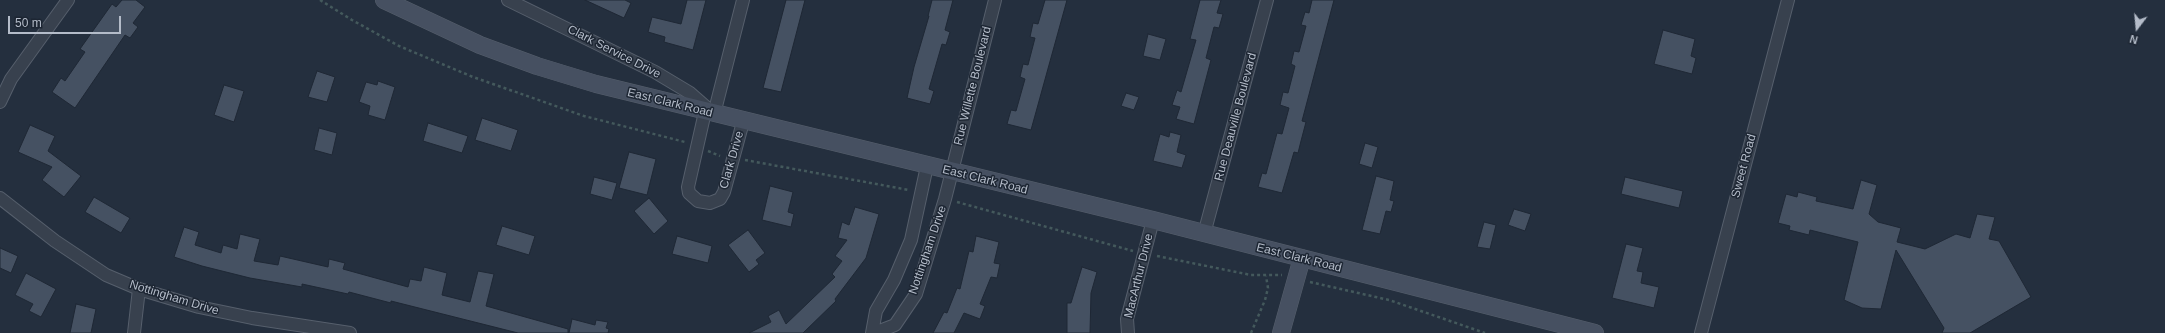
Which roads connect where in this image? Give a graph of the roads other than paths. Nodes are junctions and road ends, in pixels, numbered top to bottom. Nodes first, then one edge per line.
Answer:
1 (68, 0) edge
2 (384, 0) edge
3 (508, 0) edge
4 (743, 0) edge
5 (995, 0) edge
6 (1267, 0) edge
7 (1788, 0) edge
8 (0, 102) edge
9 (709, 113) junction
10 (743, 122) junction
11 (927, 166) junction
12 (952, 172) junction
13 (0, 198) edge
14 (1153, 220) junction
15 (1204, 234) junction
16 (1302, 258) junction
17 (138, 289) junction
18 (335, 331) edge
19 (134, 333) edge
20 (350, 333) edge
21 (873, 333) edge
22 (1128, 333) edge
23 (1281, 333) edge
24 (1595, 333) edge
25 (1701, 333) edge

1 - 8 street
2 - 9 main road, East Clark Road
3 - 9 street, Clark Service Drive
4 - 9 street, Clark Drive
5 - 12 street, Rue Willette Boulevard
6 - 15 street, Rue Deauville Boulevard
7 - 25 street, Sweet Road
9 - 10 main road, East Clark Road
9 - 10 street, Clark Drive
10 - 11 main road, East Clark Road
11 - 12 main road, East Clark Road
11 - 21 street, Nottingham Drive
12 - 14 main road, East Clark Road
12 - 21 street, Nottingham Drive
13 - 17 street, Nottingham Drive
14 - 15 main road, East Clark Road
14 - 22 street, MacArthur Drive
15 - 16 main road, East Clark Road
16 - 23 main road
16 - 24 main road, East Clark Road
17 - 18 street, Nottingham Drive
17 - 19 street
18 - 20 street, Nottingham Drive

